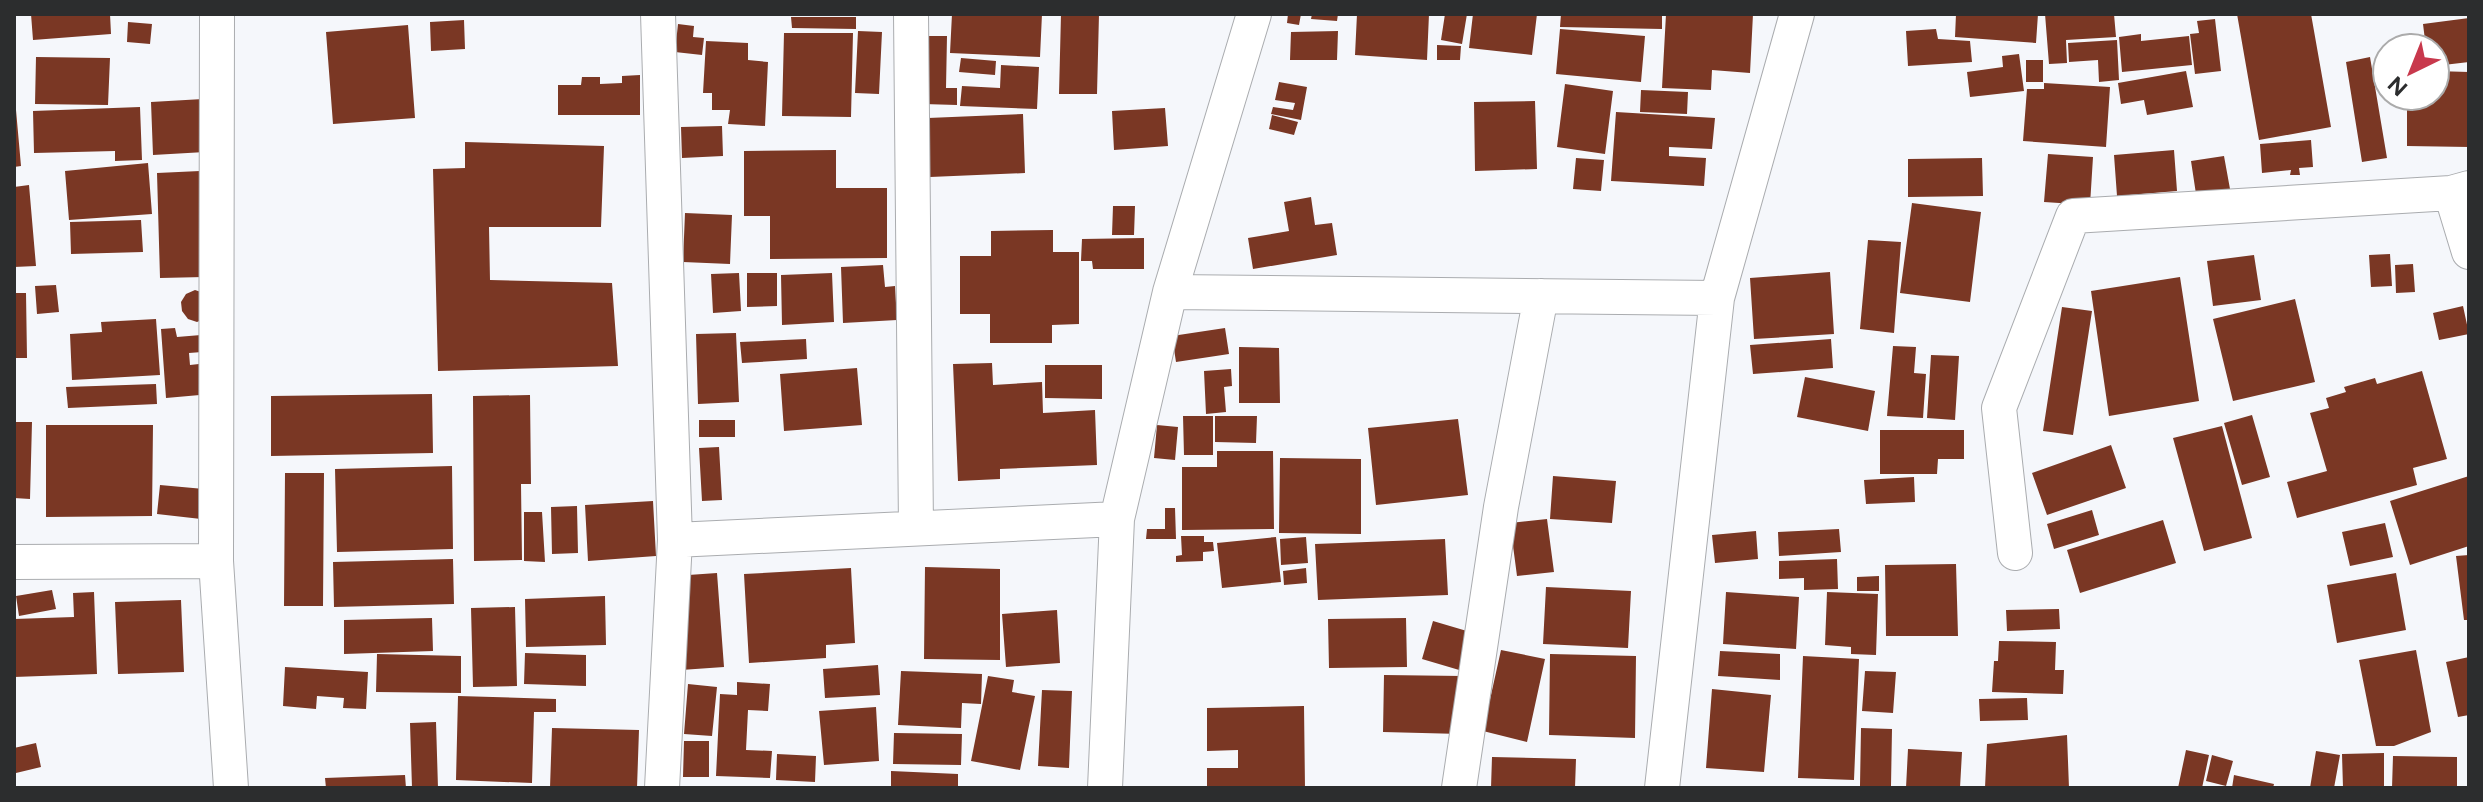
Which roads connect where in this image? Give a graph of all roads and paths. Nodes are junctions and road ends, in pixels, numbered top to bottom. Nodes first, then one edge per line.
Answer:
1 (217, 14) edge
2 (658, 14) edge
3 (911, 14) edge
4 (1254, 14) edge
5 (1797, 14) edge
6 (2460, 190) edge
7 (2469, 252) edge
8 (1170, 292) junction
9 (1541, 296) junction
10 (1717, 298) junction
11 (1117, 519) junction
12 (916, 528) junction
13 (675, 540) junction
14 (2015, 553) dead end
15 (216, 561) junction
16 (14, 562) edge
17 (231, 788) edge
18 (662, 788) edge
19 (1105, 788) edge
20 (1459, 788) edge
21 (1662, 788) edge

1 - 15 street
2 - 13 street
3 - 12 street
4 - 8 street
5 - 10 street
6 - 7 street
6 - 14 street
8 - 9 street
8 - 11 street
9 - 10 street
9 - 20 street
10 - 21 street
11 - 12 street
11 - 19 street
12 - 13 street
13 - 18 street
15 - 16 street
15 - 17 street

